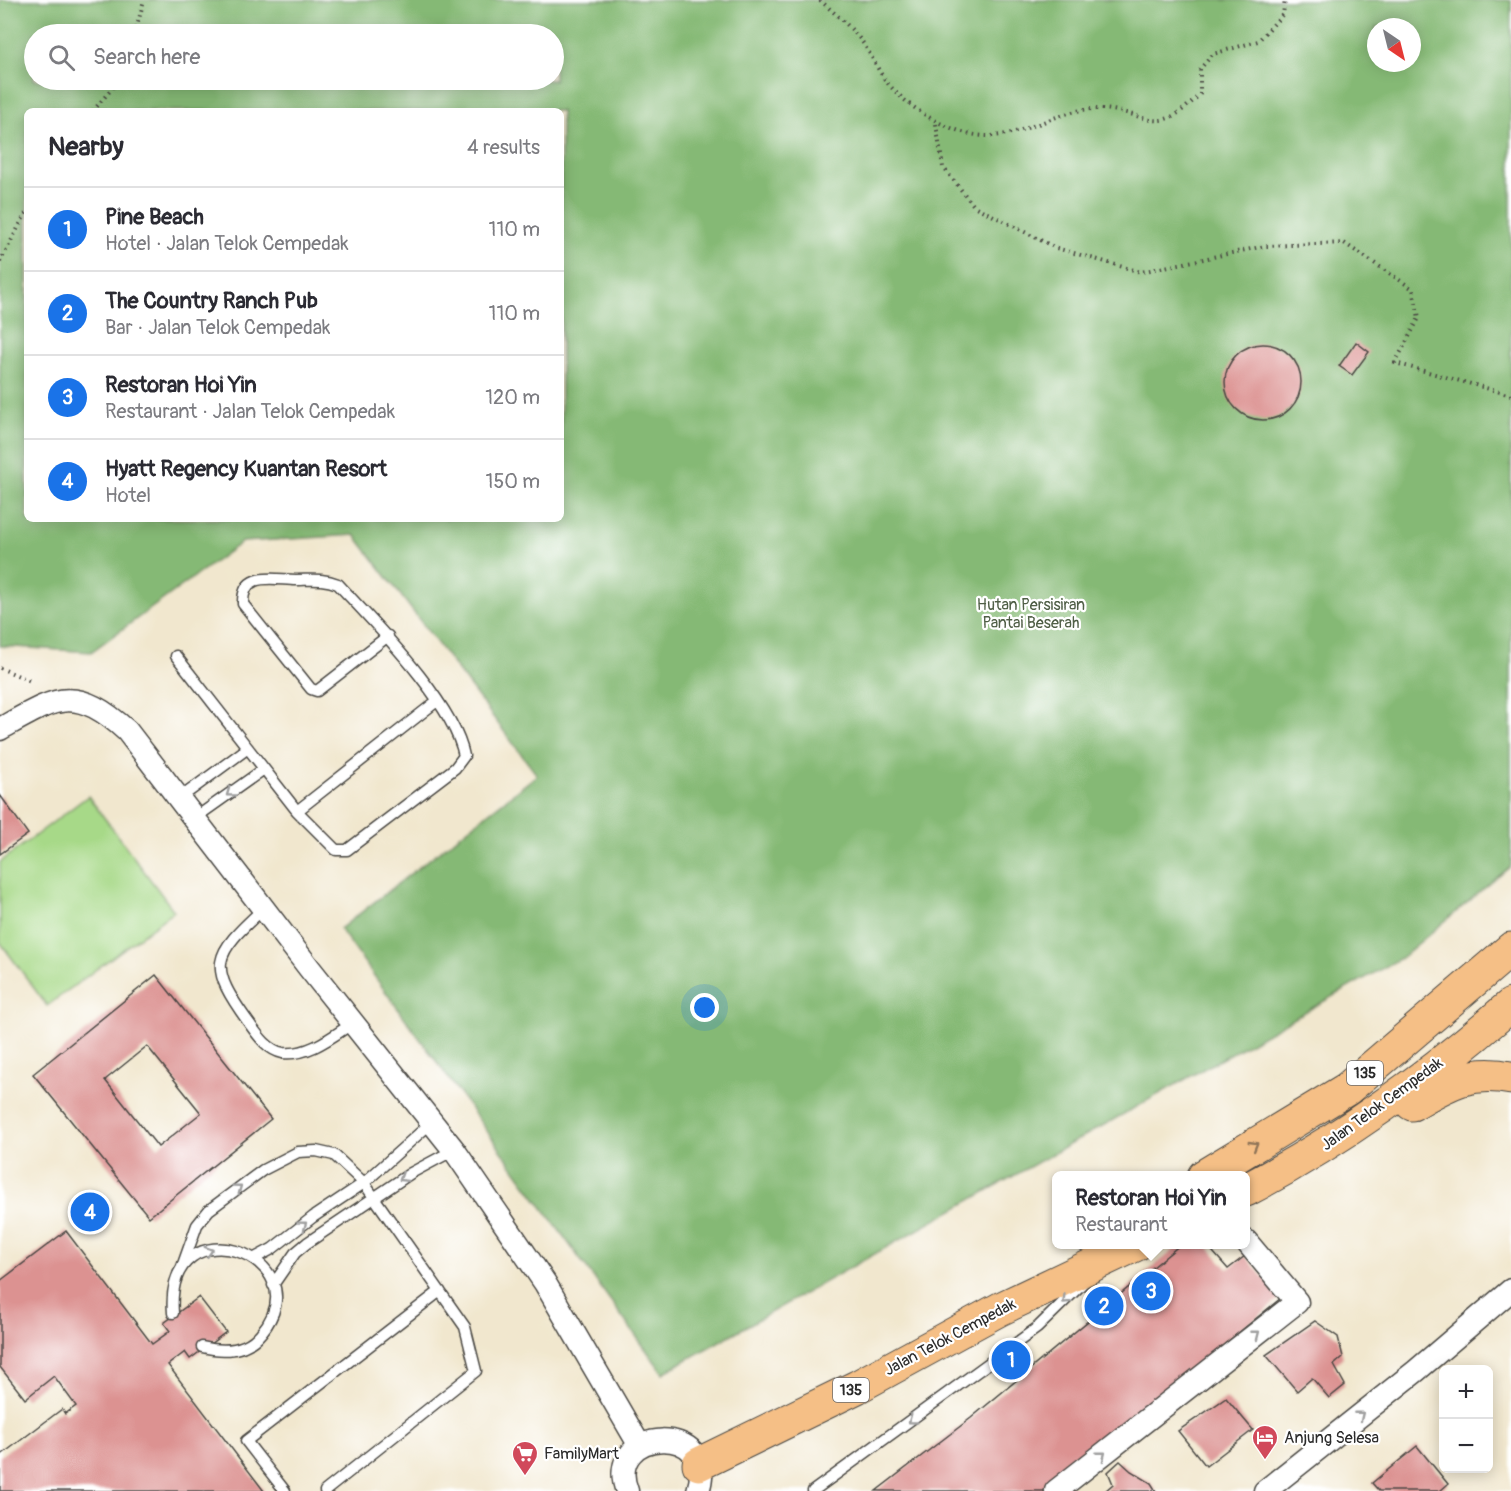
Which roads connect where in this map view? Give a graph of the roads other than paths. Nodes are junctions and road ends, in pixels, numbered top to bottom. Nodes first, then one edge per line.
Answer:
1 (388, 636) junction
2 (176, 656) dead end
3 (437, 701) junction
4 (0, 729) edge
5 (248, 748) junction
6 (264, 769) junction
7 (180, 798) junction
8 (297, 811) junction
9 (195, 818) junction
10 (263, 909) junction
11 (1511, 949) edge
12 (1506, 1000) edge
13 (353, 1023) junction
14 (1511, 1077) edge
15 (1347, 1089) junction
16 (432, 1122) junction
17 (1328, 1144) junction
18 (454, 1150) junction
19 (1212, 1171) edge
20 (364, 1183) junction
21 (1250, 1187) edge
22 (374, 1197) junction
23 (1250, 1247) edge
24 (1117, 1249) edge
25 (1102, 1252) edge
26 (255, 1258) junction
27 (182, 1267) junction
28 (273, 1285) junction
29 (1511, 1290) edge
30 (440, 1291) junction
31 (173, 1313) dead end
32 (202, 1347) dead end
33 (640, 1446) junction
34 (699, 1478) edge
35 (623, 1490) edge
36 (285, 1491) edge
37 (325, 1491) edge
38 (813, 1491) edge
39 (1056, 1491) edge
40 (1265, 1491) edge

1 - 1 lane
1 - 3 lane
2 - 5 lane
3 - 8 lane
3 - 8 lane
4 - 7 street
5 - 6 lane
5 - 7 lane
6 - 8 lane
6 -> 9 lane
7 - 9 street
9 - 10 street
10 - 13 street
10 - 13 lane
11 - 15 main road, 135
12 - 15 main road
12 - 17 main road, Jalan Telok Cempedak / 135
13 - 16 street
14 - 17 main road
19 -> 15 main road, 135
16 - 18 street
16 - 20 lane
17 - 21 main road, Jalan Telok Cempedak / 135
18 -> 22 lane
18 - 33 street
20 - 22 lane
26 -> 20 lane
27 -> 20 lane
22 - 28 lane
22 - 30 lane
39 -> 23 street
24 - 25 main road, 135
25 - 34 main road, Jalan Telok Cempedak / 135
25 -> 38 lane
27 -> 26 lane
26 - 28 lane
27 - 31 lane
28 - 32 lane
40 -> 29 street
30 - 36 lane
30 - 37 lane
33 - 34 street
33 - 35 street

